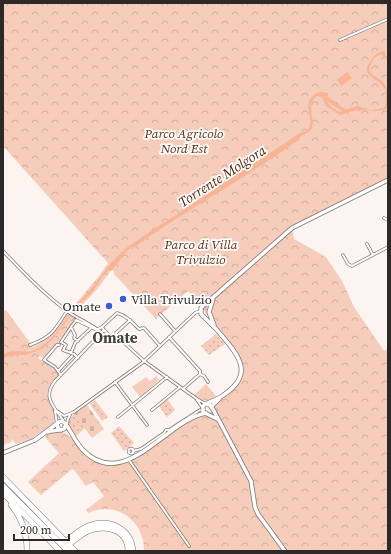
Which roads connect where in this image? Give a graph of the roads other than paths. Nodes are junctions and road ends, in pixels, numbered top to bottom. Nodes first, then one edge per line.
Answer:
1 (388, 19) edge
2 (340, 40) dead end
3 (388, 180) edge
4 (384, 218) dead end
5 (388, 220) edge
6 (367, 244) dead end
7 (388, 247) edge
8 (3, 251) edge
9 (343, 255) dead end
10 (373, 255) junction
11 (218, 293) junction
12 (201, 309) junction
13 (68, 312) junction
14 (209, 312) junction
15 (160, 314) dead end
16 (203, 315) junction
17 (192, 316) junction
18 (130, 320) junction
19 (102, 327) junction
20 (71, 328) junction
21 (91, 328) junction
22 (104, 330) junction
23 (217, 330) junction
24 (99, 331) junction
25 (176, 331) junction
26 (116, 336) junction
27 (169, 338) junction
28 (78, 341) junction
29 (59, 344) dead end
30 (30, 345) dead end
31 (160, 346) junction
32 (71, 353) junction
33 (72, 356) dead end
34 (78, 358) junction
35 (144, 361) junction
36 (58, 371) junction
37 (200, 374) junction
38 (61, 375) junction
39 (167, 377) junction
40 (115, 382) junction
41 (208, 382) dead end
42 (182, 388) junction
43 (221, 396) junction
44 (197, 399) junction
45 (206, 404) junction
46 (133, 406) junction
47 (54, 407) junction
48 (211, 407) junction
49 (201, 408) junction
50 (152, 410) dead end
51 (57, 411) junction
52 (206, 413) junction
53 (70, 414) junction
54 (211, 415) junction
55 (216, 415) junction
56 (56, 416) junction
57 (118, 417) dead end
58 (192, 417) junction
59 (219, 421) junction
60 (62, 423) junction
61 (147, 425) dead end
62 (52, 426) junction
63 (61, 430) junction
64 (169, 432) junction
65 (43, 434) junction
66 (75, 440) junction
67 (133, 451) dead end
68 (3, 453) edge
69 (129, 460) junction
70 (3, 477) edge
71 (3, 486) edge
72 (3, 493) edge
73 (3, 497) edge
74 (189, 546) dead end
75 (27, 551) edge
76 (60, 551) edge
77 (68, 551) edge
78 (75, 551) edge
79 (128, 551) edge
80 (133, 551) edge
81 (285, 551) edge

1 - 2 street
3 - 11 street
4 - 5 street
6 - 10 street
7 - 10 street
8 - 13 street
9 - 10 street
11 - 12 street
11 - 14 street
12 - 14 street
12 - 16 street
12 - 17 street
13 - 24 street
13 - 30 street
14 - 16 street
14 - 23 street
15 - 25 street
16 - 17 street
16 - 23 street
17 - 25 street
18 - 19 street
18 - 26 street
18 - 31 street
19 - 22 street
19 - 24 street
20 - 21 street
20 - 28 street
20 - 32 street
21 - 24 street
21 - 28 street
22 - 24 street
22 - 26 street
23 - 43 street
24 - 34 street
25 - 27 street
26 - 35 street
27 - 31 street
27 - 37 street
28 - 32 street
29 - 36 street
31 - 35 street
32 - 34 street
33 - 36 street
34 - 38 street
35 - 39 street
35 - 40 street
36 - 38 street
37 - 41 street
37 - 42 street
38 - 47 street
39 - 42 street
39 - 46 street
40 - 46 street
40 - 53 street
42 - 44 street
42 - 50 street
43 - 45 street
43 - 48 street
44 - 45 street
44 - 49 street
45 - 48 street
45 - 49 street
46 - 57 street
46 - 61 street
47 - 51 street
47 - 56 street
48 - 52 street
48 - 55 street
49 - 52 street
49 - 58 street
49 - 64 street
51 - 53 street
51 - 60 street
52 - 54 street
52 - 58 street
53 - 60 street
53 - 60 street
54 - 55 street
54 - 59 street
55 - 59 street
56 - 60 street
56 - 62 street
58 - 64 street
59 - 81 street
60 - 62 street
60 - 63 street
60 - 63 street
60 - 66 street
62 - 65 street
63 - 65 street
63 - 66 street
64 - 67 street
64 - 69 street
65 - 68 street
66 - 69 street
69 - 74 street
70 - 78 highway
71 - 77 highway
72 - 76 highway
73 - 75 highway
79 - 80 highway

